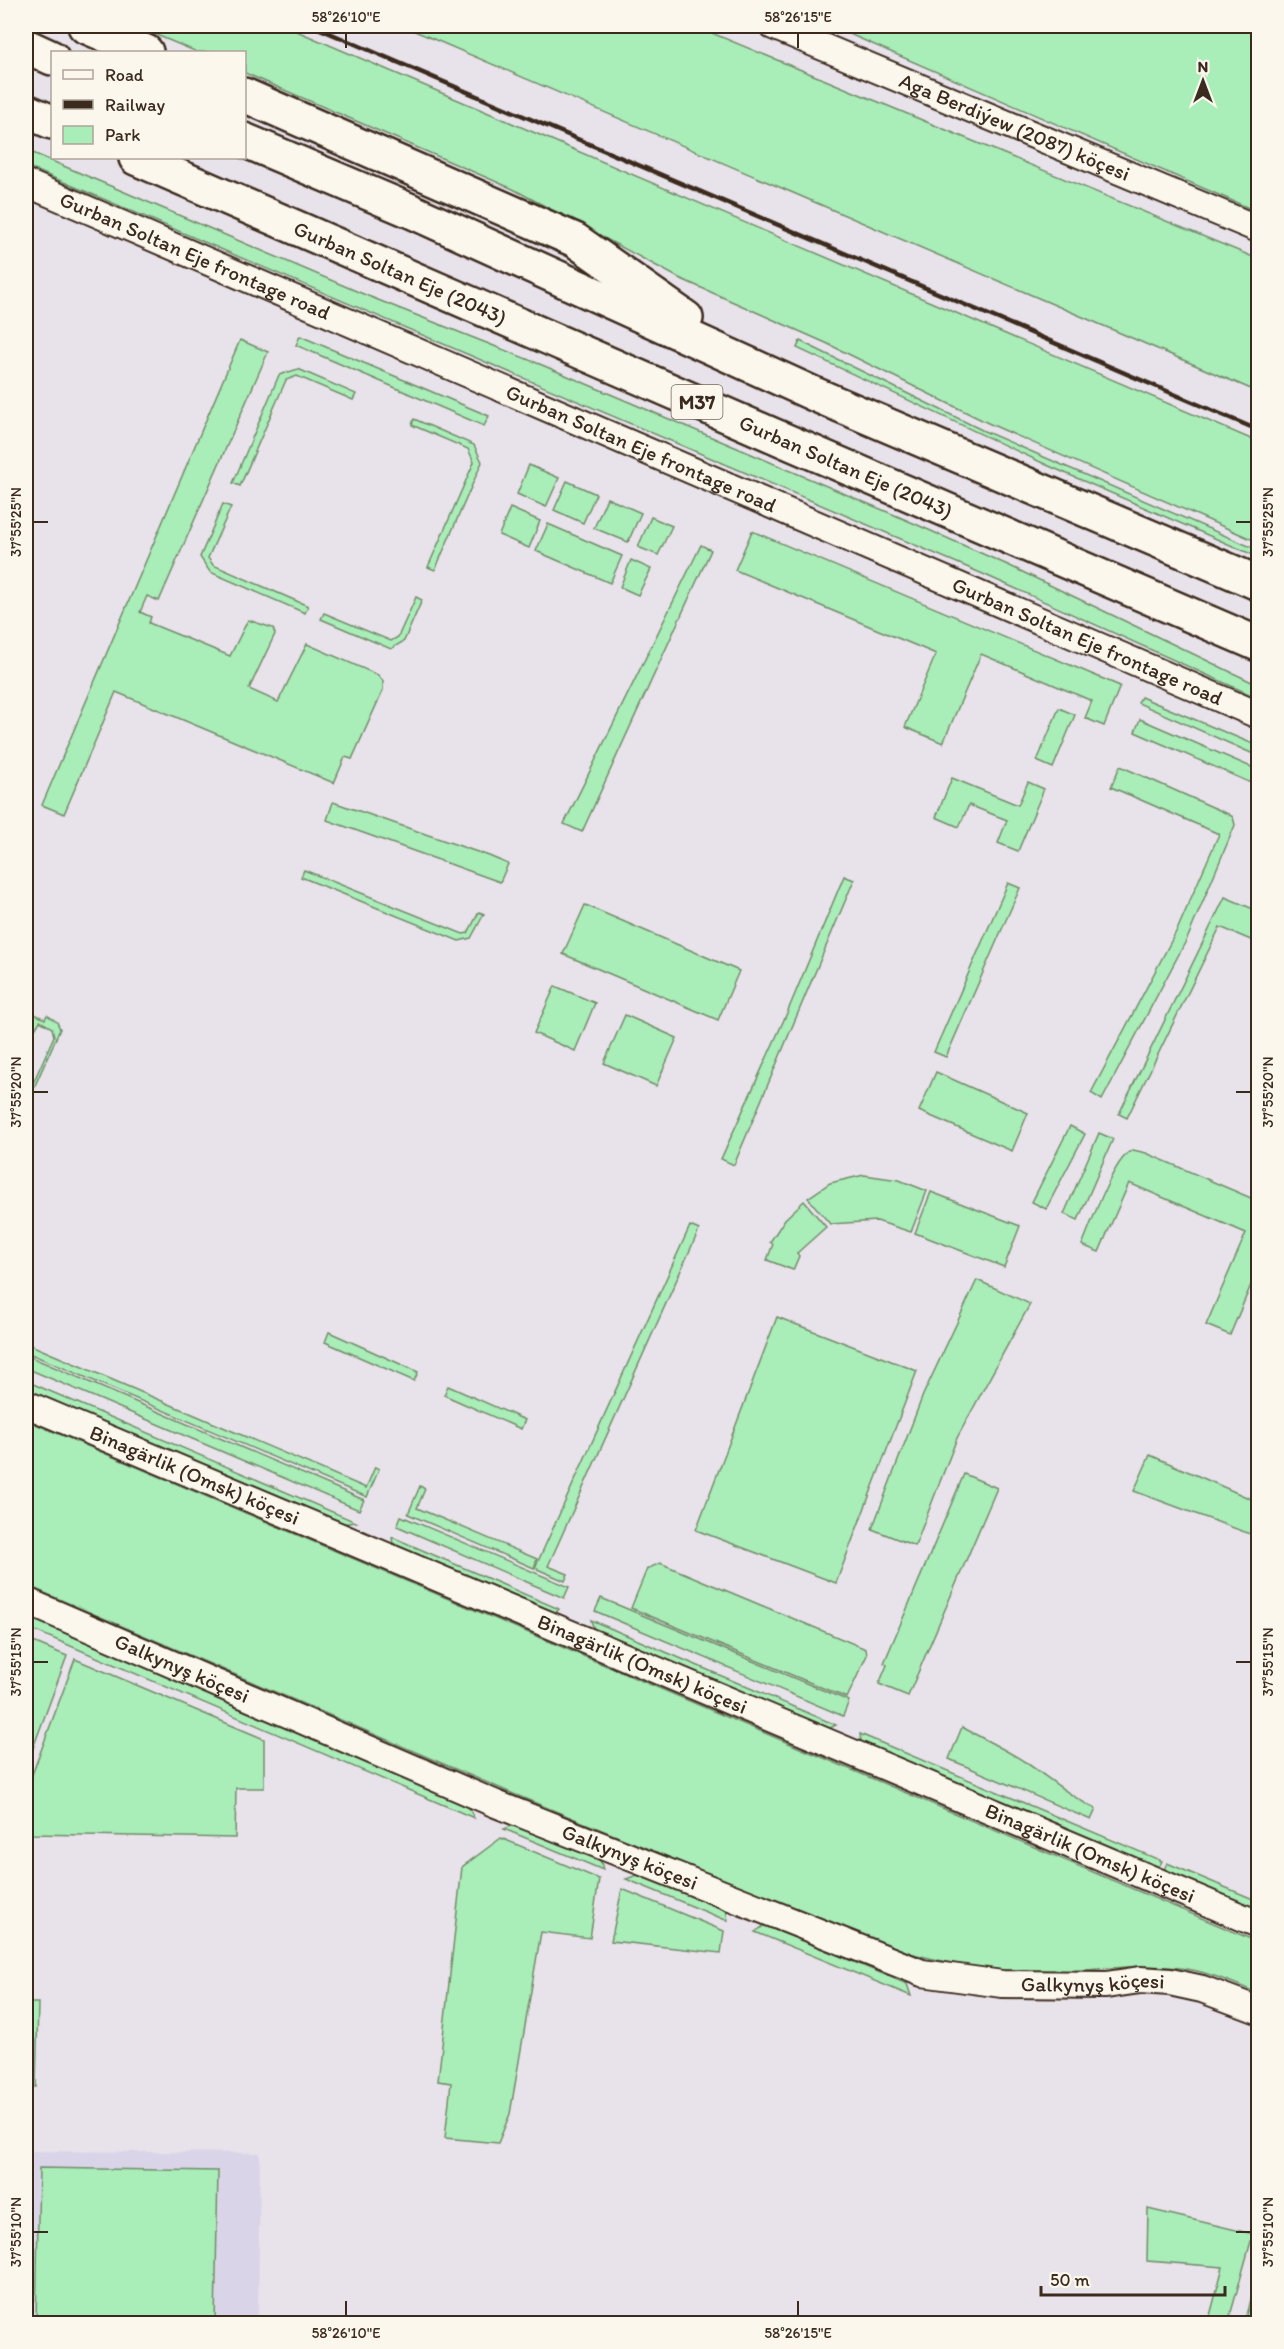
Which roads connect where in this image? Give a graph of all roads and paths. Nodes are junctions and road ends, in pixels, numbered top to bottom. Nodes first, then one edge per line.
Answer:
1 (84, 26) edge
2 (773, 26) edge
3 (26, 46) edge
4 (144, 51) edge
5 (51, 58) edge
6 (246, 96) edge
7 (26, 111) edge
8 (51, 122) edge
9 (246, 141) edge
10 (138, 159) edge
11 (26, 183) edge
12 (1258, 229) edge
13 (748, 362) junction
14 (1258, 583) edge
15 (1258, 644) edge
16 (1258, 715) edge
17 (26, 1404) edge
18 (26, 1601) edge
19 (1258, 1924) edge
20 (1258, 2010) edge

1 - 4 highway
2 - 12 street, Aga Berdiýew (2087) köçesi
3 - 5 highway
6 - 13 highway
7 - 8 highway
9 - 13 highway
10 - 15 highway, Gurban Soltan Eje (2043) / M37
11 - 16 street, Gurban Soltan Eje frontage road
13 - 14 highway
17 - 19 street, Binagärlik (Omsk) köçesi
18 - 20 street, Galkynyş köçesi

